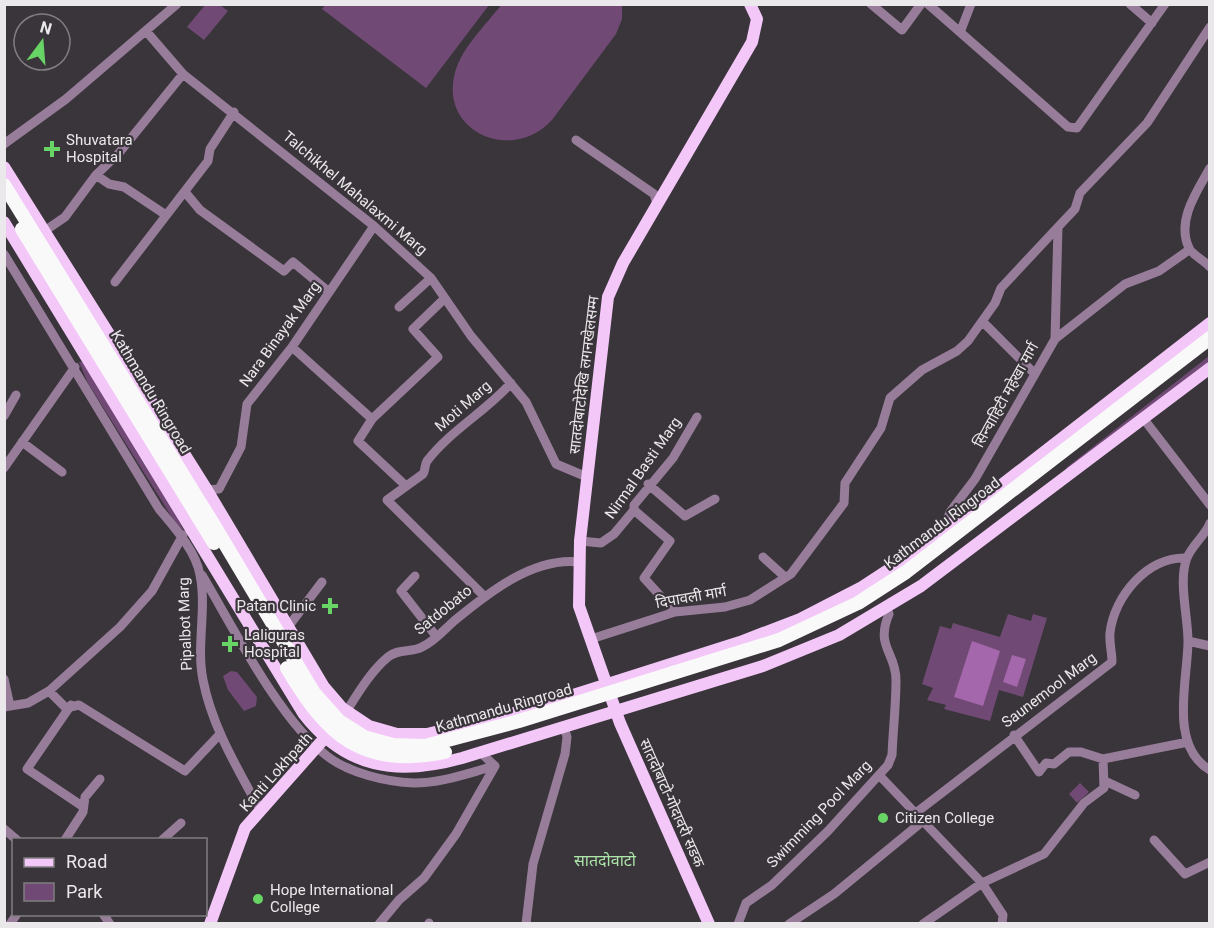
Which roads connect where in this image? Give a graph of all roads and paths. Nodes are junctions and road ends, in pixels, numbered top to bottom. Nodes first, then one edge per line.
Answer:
1 (177, 4) edge
2 (750, 4) edge
3 (871, 4) edge
4 (921, 4) edge
5 (928, 4) edge
6 (971, 4) edge
7 (1130, 4) edge
8 (1165, 4) edge
9 (1152, 23) junction
10 (1209, 27) edge
11 (961, 30) junction
12 (146, 31) junction
13 (183, 74) junction
14 (234, 112) junction
15 (576, 140) dead end
16 (4, 144) edge
17 (4, 167) edge
18 (1209, 168) edge
19 (96, 175) junction
20 (4, 185) edge
21 (185, 192) junction
22 (4, 201) edge
23 (657, 204) junction
24 (166, 215) junction
25 (4, 222) edge
26 (374, 226) junction
27 (1058, 227) junction
28 (46, 231) junction
29 (1189, 250) junction
30 (4, 254) edge
31 (1209, 267) edge
32 (431, 278) junction
33 (115, 282) dead end
34 (329, 292) junction
35 (444, 299) junction
36 (399, 307) dead end
37 (983, 322) junction
38 (1209, 323) edge
39 (1209, 338) edge
40 (1055, 339) junction
41 (292, 347) junction
42 (1209, 350) edge
43 (75, 367) junction
44 (1209, 368) edge
45 (1035, 374) junction
46 (511, 383) junction
47 (16, 395) dead end
48 (4, 416) edge
49 (697, 417) dead end
50 (1143, 418) junction
51 (372, 419) junction
52 (22, 442) junction
53 (4, 468) edge
54 (62, 472) dead end
55 (587, 477) junction
56 (648, 484) junction
57 (405, 486) junction
58 (207, 490) junction
59 (715, 500) dead end
60 (1209, 505) edge
61 (634, 510) junction
62 (1209, 522) edge
63 (191, 526) junction
64 (944, 531) junction
65 (181, 537) junction
66 (580, 541) junction
67 (763, 557) dead end
68 (1187, 558) junction
69 (579, 562) junction
70 (200, 573) junction
71 (415, 576) dead end
72 (785, 577) junction
73 (322, 582) dead end
74 (484, 596) junction
75 (887, 609) junction
76 (675, 612) junction
77 (288, 627) junction
78 (436, 636) junction
79 (591, 639) junction
80 (1188, 641) junction
81 (1209, 646) edge
82 (4, 678) edge
83 (49, 691) junction
84 (611, 698) junction
85 (71, 705) junction
86 (7, 706) edge
87 (564, 727) junction
88 (332, 730) junction
89 (220, 734) junction
90 (1014, 735) junction
91 (1188, 742) junction
92 (480, 752) junction
93 (1103, 759) junction
94 (495, 766) junction
95 (1209, 770) edge
96 (879, 775) junction
97 (100, 778) dead end
98 (1105, 781) junction
99 (1134, 795) dead end
100 (82, 806) junction
101 (260, 810) junction
102 (917, 812) junction
103 (923, 821) junction
104 (181, 823) dead end
105 (66, 838) edge
106 (164, 838) edge
107 (1154, 840) dead end
108 (1209, 862) edge
109 (982, 883) junction
110 (210, 924) edge
111 (379, 924) edge
112 (526, 924) edge
113 (709, 924) edge
114 (738, 924) edge
115 (789, 924) edge
116 (923, 924) edge
117 (1002, 924) edge

1 - 12 street
2 - 23 main road, सातदोबाटोदेखि लगनखेलसम्म
3 - 4 street
5 - 11 street
6 - 11 street
7 - 9 street
8 - 9 street
9 - 11 street
10 - 27 street
12 - 13 street, Talchikhel Mahalaxmi Marg
12 - 16 street
13 - 14 street, Talchikhel Mahalaxmi Marg
13 - 19 street
14 - 21 street
14 - 26 street, Talchikhel Mahalaxmi Marg
15 - 23 street
17 - 28 main road
18 - 29 street
19 - 24 street
19 - 28 street
20 - 88 highway, Kathmandu Ringroad
21 - 24 street
21 - 34 street
22 - 88 highway, Kathmandu Ringroad
23 - 55 main road, सातदोबाटोदेखि लगनखेलसम्म
24 - 33 street
25 - 63 main road
26 - 32 street, Talchikhel Mahalaxmi Marg
26 - 34 street, Nara Binayak Marg
27 - 37 street, दिपावली मार्ग
27 - 40 street, सिन्चाहिटी महेखा मार्ग
28 - 58 main road
29 - 31 street
29 - 40 street
30 - 43 street, Pipalbot Marg
32 - 35 street, Talchikhel Mahalaxmi Marg
32 - 36 street
34 - 41 street, Nara Binayak Marg
35 - 46 street, Talchikhel Mahalaxmi Marg
35 - 51 street
37 - 45 street
37 - 72 street, दिपावली मार्ग
38 - 64 main road
39 - 84 highway, Kathmandu Ringroad
40 - 45 street, सिन्चाहिटी महेखा मार्ग
41 - 51 street
41 - 58 street, Nara Binayak Marg
42 - 84 highway, Kathmandu Ringroad
43 - 52 street
43 - 65 street, Pipalbot Marg
44 - 50 main road
45 - 64 street, सिन्चाहिटी महेखा मार्ग
46 - 55 street, Talchikhel Mahalaxmi Marg
46 - 57 street, Moti Marg
47 - 48 street
49 - 56 street, Nirmal Basti Marg
50 - 60 street
50 - 75 main road
51 - 57 street
52 - 53 street
52 - 54 street
55 - 66 main road, सातदोबाटोदेखि लगनखेलसम्म
56 - 59 street
56 - 61 street, Nirmal Basti Marg
57 - 74 street, Moti Marg
58 - 77 main road
61 - 66 street, Nirmal Basti Marg
61 - 76 street
62 - 68 street
63 - 65 street
63 - 88 main road
64 - 84 main road
65 - 70 street, Pipalbot Marg
65 - 83 street
66 - 69 main road, सातदोबाटोदेखि लगनखेलसम्म
67 - 72 street
68 - 80 street
68 - 90 street, Saunemool Marg
69 - 74 street, Satdobato
69 - 79 main road, सातदोबाटोदेखि लगनखेलसम्म
70 - 88 street
70 - 89 street, Pipalbot Marg
71 - 78 street
72 - 76 street, दिपावली मार्ग
73 - 77 street
74 - 78 street, Satdobato
75 - 84 main road
75 - 96 street, Swimming Pool Marg
76 - 79 street, दिपावली मार्ग
77 - 88 main road
78 - 88 street, Satdobato
79 - 84 main road, सातदोबाटो-गोदावरी सडक
80 - 81 street
80 - 91 street
82 - 86 street
83 - 85 street
83 - 86 street
84 - 87 main road
84 - 88 highway, Kathmandu Ringroad
84 - 113 main road, सातदोबाटो-गोदावरी सडक
85 - 89 street
85 - 100 street
87 - 92 main road
87 - 112 street
88 - 92 main road
88 - 94 street
88 - 101 main road, Kanti Lokhpath
89 - 101 street, Pipalbot Marg
90 - 93 street
90 - 102 street, Saunemool Marg
91 - 93 street
91 - 95 street
92 - 94 street
93 - 98 street
94 - 111 street
96 - 102 street
96 - 114 street, Swimming Pool Marg
97 - 100 street
98 - 99 street
98 - 109 street
100 - 105 street
101 - 110 main road, Kanti Lokhpath
102 - 103 street
103 - 109 street
103 - 115 street
104 - 106 street
107 - 108 street
109 - 116 street
109 - 117 street

